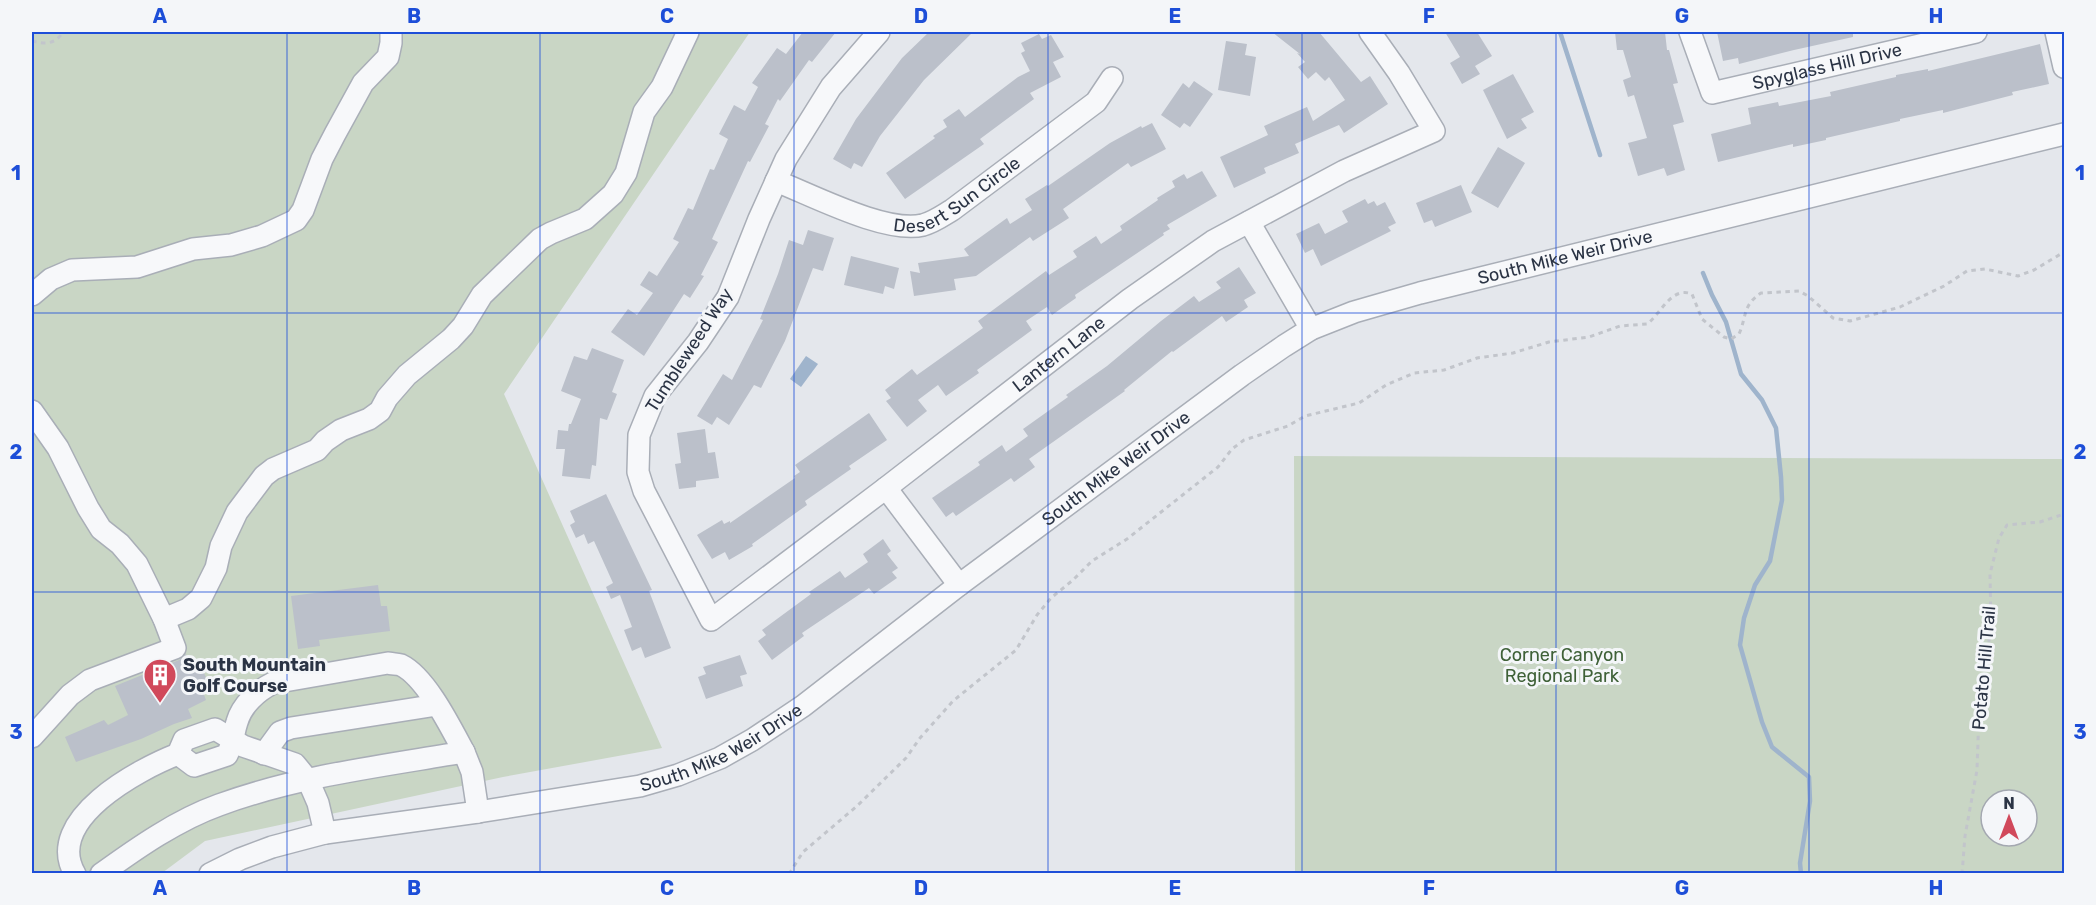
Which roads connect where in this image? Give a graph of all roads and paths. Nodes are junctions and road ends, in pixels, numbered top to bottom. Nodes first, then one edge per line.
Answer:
1 (63, 32) edge
2 (391, 32) edge
3 (688, 32) edge
4 (879, 32) edge
5 (1370, 32) edge
6 (1690, 32) edge
7 (1976, 32) edge
8 (2056, 32) edge
9 (32, 41) edge
10 (2064, 67) edge
11 (1112, 78) dead end
12 (2064, 134) edge
13 (776, 181) junction
14 (1250, 222) junction
15 (2064, 252) edge
16 (32, 295) edge
17 (1311, 329) junction
18 (32, 411) edge
19 (886, 488) junction
20 (2064, 514) edge
21 (959, 585) junction
22 (164, 619) junction
23 (711, 620) joint
24 (437, 705) junction
25 (32, 737) edge
26 (234, 739) junction
27 (464, 752) junction
28 (178, 754) junction
29 (264, 754) junction
30 (308, 780) junction
31 (478, 812) junction
32 (325, 833) junction
33 (75, 873) edge
34 (101, 873) edge
35 (210, 873) edge
36 (789, 873) edge
37 (1962, 873) edge

1 - 9 path
2 - 16 street
3 - 22 street
4 - 13 street, Tumbleweed Way
5 - 14 street, Lantern Lane
6 - 7 street, Spyglass Hill Drive
8 - 10 street
11 - 13 street, Desert Sun Circle
12 - 17 street, South Mike Weir Drive
13 - 23 street, Tumbleweed Way
14 - 17 street
14 - 19 street, Lantern Lane
15 - 36 path
17 - 21 street, South Mike Weir Drive
18 - 22 street
19 - 21 street
19 - 23 street, Lantern Lane
20 - 37 path, Potato Hill Trail
21 - 31 street, South Mike Weir Drive
22 - 25 street
24 - 26 street
24 - 27 street
24 - 29 street
26 - 28 street
26 - 28 street
26 - 29 street
27 - 30 street
27 - 31 street
28 - 33 street
29 - 30 street
30 - 32 street
30 - 34 street
31 - 32 street, South Mike Weir Drive
32 - 35 street, South Mike Weir Drive

